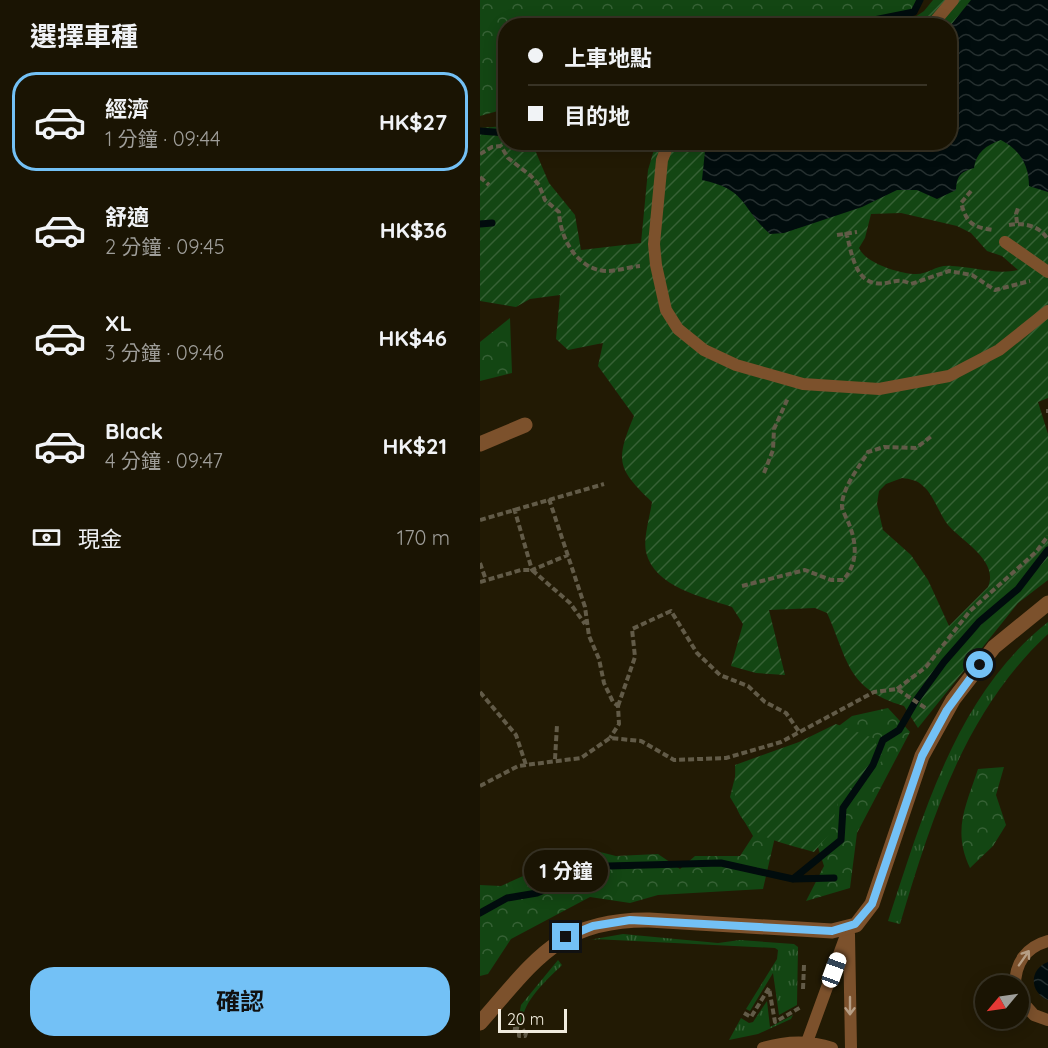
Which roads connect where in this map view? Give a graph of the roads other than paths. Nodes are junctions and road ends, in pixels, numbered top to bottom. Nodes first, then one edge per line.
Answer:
1 (953, 0) edge
2 (938, 18) edge
3 (666, 150) edge
4 (1005, 242) dead end
5 (1047, 271) edge
6 (1048, 311) edge
7 (525, 425) dead end
8 (480, 444) edge
9 (1048, 603) edge
10 (849, 927) junction
11 (1048, 941) edge
12 (1017, 975) edge
13 (1029, 1009) edge
14 (1048, 1020) edge
15 (480, 1023) edge
16 (807, 1042) junction
17 (763, 1048) edge
18 (832, 1048) edge
19 (850, 1048) edge

1 - 2 lane
3 - 6 lane
4 - 5 lane
7 - 8 street
9 - 10 street
10 - 15 street
10 - 16 lane
10 -> 19 lane
12 -> 11 lane
13 - 14 lane
16 - 17 lane
16 - 18 lane

